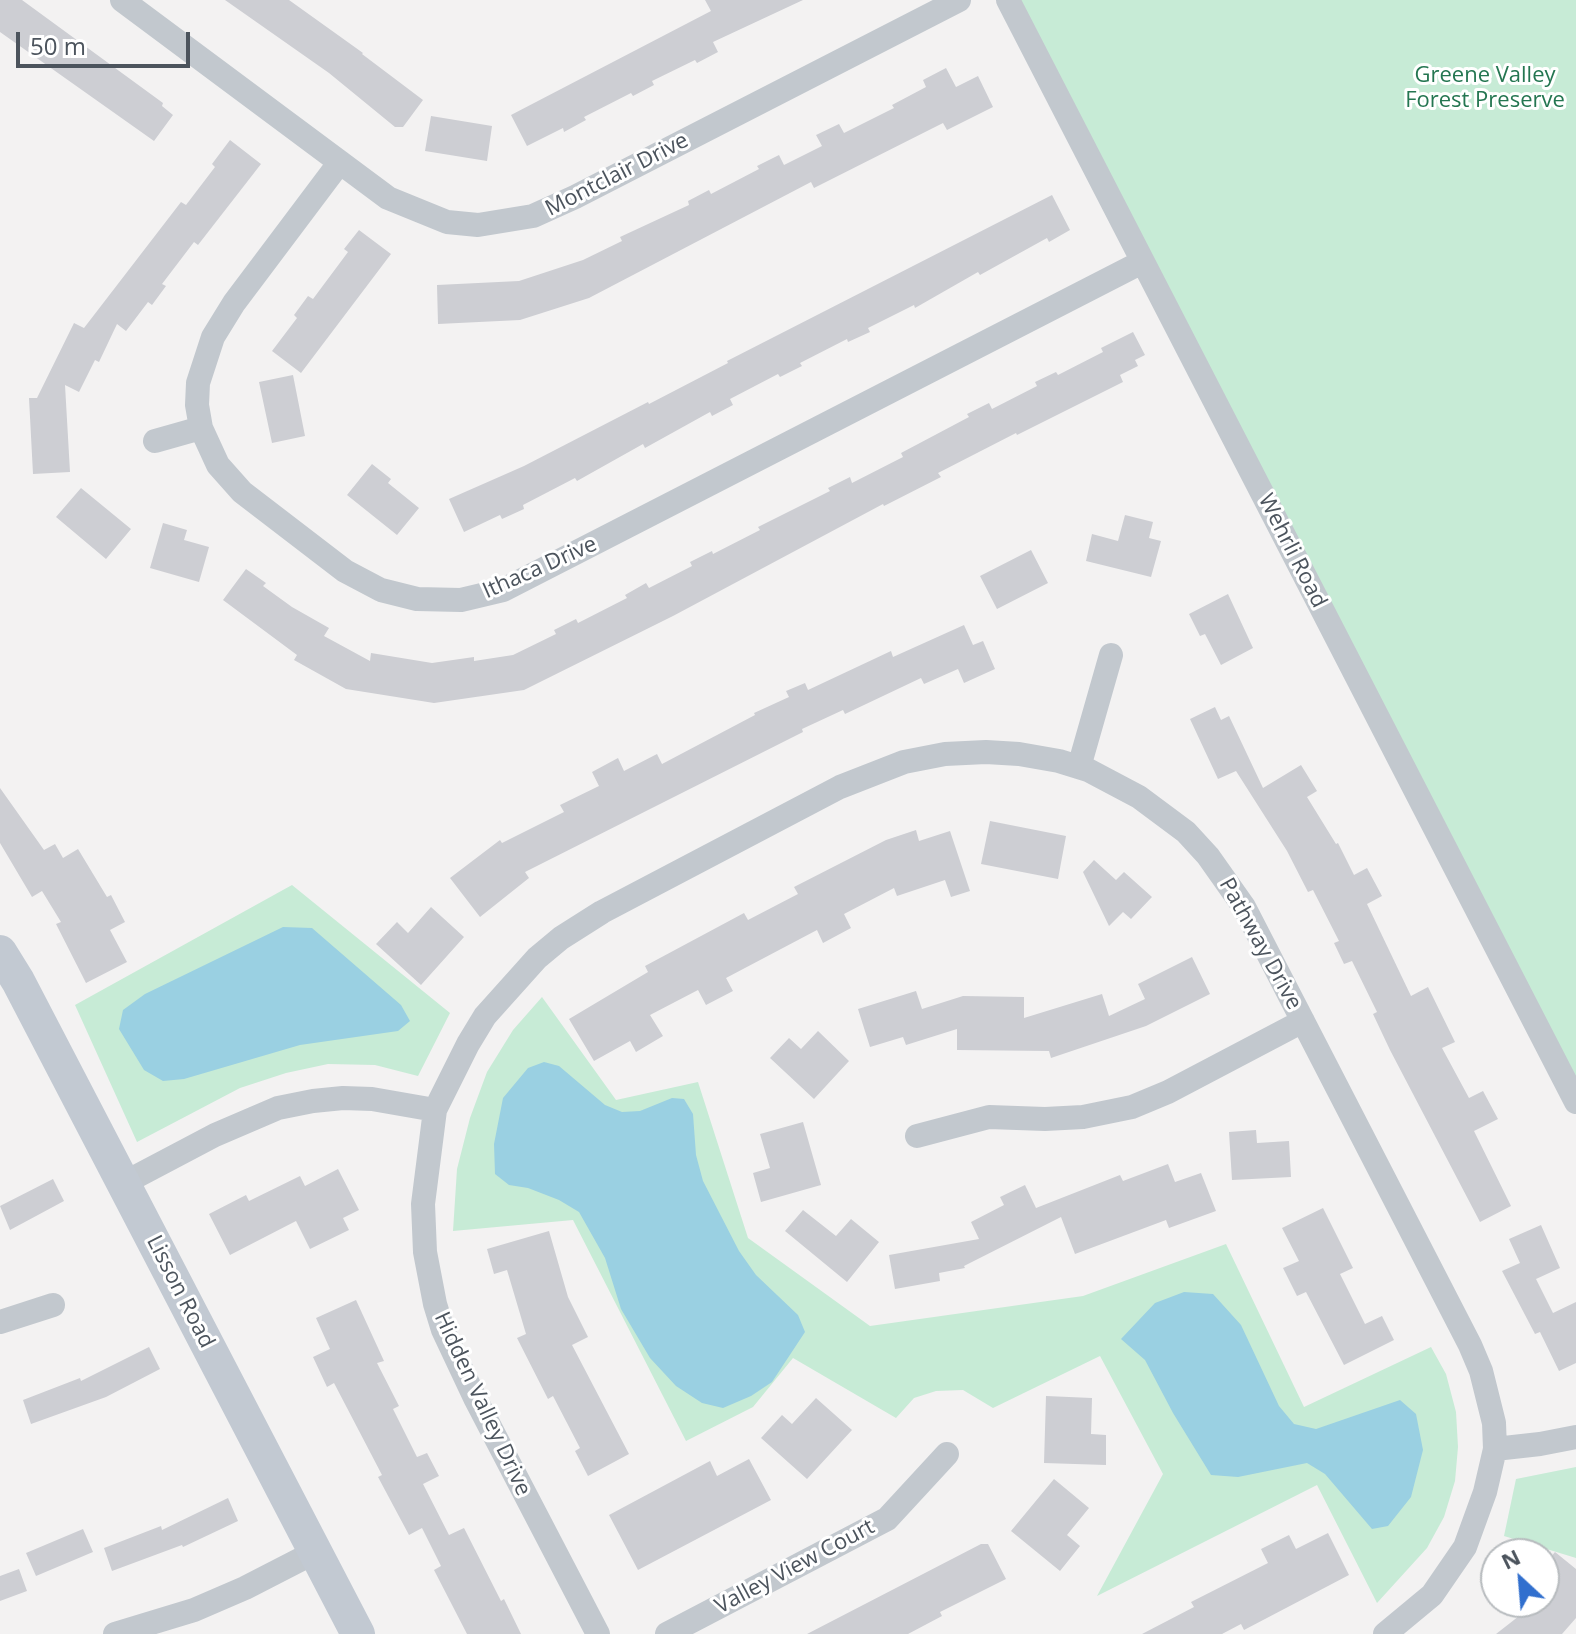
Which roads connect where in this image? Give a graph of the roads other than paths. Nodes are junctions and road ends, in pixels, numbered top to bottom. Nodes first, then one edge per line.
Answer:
1 (122, 0) edge
2 (959, 0) edge
3 (1008, 0) edge
4 (340, 162) junction
5 (1142, 262) junction
6 (201, 428) junction
7 (155, 441) dead end
8 (1111, 655) dead end
9 (1079, 767) junction
10 (0, 952) edge
11 (1303, 1021) junction
12 (1576, 1102) edge
13 (435, 1110) junction
14 (917, 1136) dead end
15 (124, 1183) junction
16 (53, 1305) dead end
17 (0, 1322) edge
18 (1576, 1437) edge
19 (1495, 1449) junction
20 (947, 1454) dead end
21 (315, 1552) junction
22 (115, 1634) edge
23 (358, 1634) edge
24 (598, 1634) edge
25 (667, 1634) edge
26 (1385, 1634) edge

1 - 4 street, Montclair Drive
2 - 4 street, Montclair Drive
3 - 5 street, Wehrli Road
4 - 6 street, Ithaca Drive
5 - 6 street, Ithaca Drive
5 - 12 street, Wehrli Road
6 - 7 street
8 - 9 street
9 - 11 street, Pathway Drive
9 - 13 street, Pathway Drive
10 - 15 street, Lisson Road
11 - 14 street
11 - 19 street, Pathway Drive
13 - 15 street
13 - 24 street, Hidden Valley Drive
15 - 21 street, Lisson Road
16 - 17 street
18 - 19 street
19 - 26 street
20 - 25 street, Valley View Court
21 - 22 street
21 - 23 street, Lisson Road

